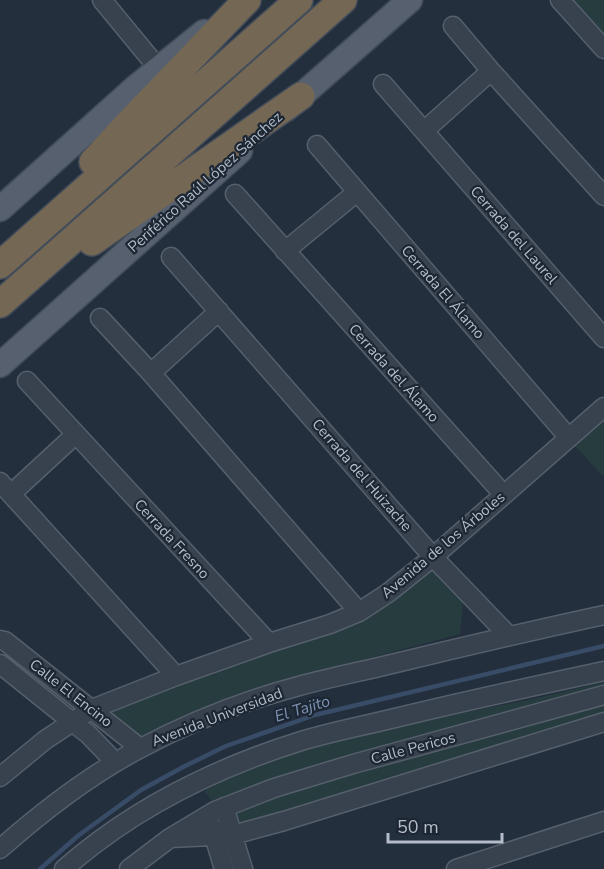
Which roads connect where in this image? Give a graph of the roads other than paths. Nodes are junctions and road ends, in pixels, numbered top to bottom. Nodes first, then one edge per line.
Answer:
1 (102, 0) edge
2 (245, 0) edge
3 (299, 0) edge
4 (343, 0) edge
5 (410, 0) edge
6 (560, 0) edge
7 (453, 26) dead end
8 (604, 49) edge
9 (158, 68) junction
10 (491, 71) junction
11 (383, 84) dead end
12 (301, 96) junction
13 (424, 131) junction
14 (317, 145) dead end
15 (357, 192) junction
16 (236, 194) dead end
17 (604, 196) edge
18 (0, 209) edge
19 (285, 251) junction
20 (171, 257) dead end
21 (0, 265) edge
22 (0, 306) edge
23 (219, 311) junction
24 (100, 318) dead end
25 (604, 338) edge
26 (0, 365) edge
27 (151, 373) junction
28 (27, 381) dead end
29 (604, 407) edge
30 (76, 434) junction
31 (569, 438) junction
32 (5, 488) edge
33 (504, 495) junction
34 (433, 557) junction
35 (359, 612) junction
36 (604, 615) edge
37 (509, 636) junction
38 (2, 642) edge
39 (269, 643) junction
40 (0, 664) edge
41 (604, 671) edge
42 (176, 676) junction
43 (604, 695) edge
44 (92, 709) junction
45 (71, 722) junction
46 (604, 722) edge
47 (140, 748) junction
48 (115, 762) junction
49 (0, 777) edge
50 (224, 807) junction
51 (207, 816) junction
52 (604, 821) edge
53 (232, 835) junction
54 (214, 837) junction
55 (170, 838) junction
56 (0, 849) edge
57 (64, 869) edge
58 (129, 869) edge
59 (224, 869) edge
60 (243, 869) edge
61 (456, 869) edge

1 - 9 street
2 - 9 main road
2 - 21 highway
3 - 21 highway
4 - 22 highway
5 - 12 main road, Periférico Raúl López Sánchez
6 - 8 street
7 - 10 street
9 - 18 main road
10 - 13 street
10 - 17 street
11 - 13 street, Cerrada del Laurel
12 - 22 highway
12 - 26 main road, Periférico Raúl López Sánchez
13 - 25 street, Cerrada del Laurel
14 - 15 street, Cerrada El Álamo
15 - 19 street
15 - 31 street, Cerrada El Álamo
16 - 19 street, Cerrada del Álamo
19 - 33 street, Cerrada del Álamo
20 - 23 street, Cerrada del Huizache
23 - 27 street
23 - 34 street, Cerrada del Huizache
24 - 27 street
27 - 35 street
28 - 30 street, Cerrada Fresno
29 - 31 street, Avenida de los Árboles
30 - 32 street
30 - 39 street, Cerrada Fresno
31 - 33 street, Avenida de los Árboles
32 - 42 street
33 - 34 street, Avenida de los Árboles
34 - 35 street, Avenida de los Árboles
34 - 37 street, Cerrada del Huizache
35 - 39 street, Avenida de los Árboles
36 - 37 street, Avenida Universidad
37 - 47 street, Avenida Universidad
38 - 44 street, Calle El Encino
39 - 42 street, Avenida de los Árboles
40 - 45 street, Calle El Encino
41 - 57 street
42 - 44 street, Avenida de los Árboles
43 - 50 street, Calle Pericos
44 - 45 street, Avenida de los Árboles
44 - 47 street, Calle El Encino
45 - 48 street, Calle El Encino
45 - 49 street, Avenida de los Árboles
46 - 53 street, Calle Pericos
47 - 48 street, Avenida Universidad
48 - 56 street, Avenida Universidad
50 - 51 street, Calle Pericos
50 - 53 street
51 - 54 street
51 - 55 street, Calle Pericos
52 - 61 street
53 - 54 street, Calle Pericos
53 - 60 street
54 - 55 street, Calle Pericos
54 - 59 street
55 - 58 street, Calle Pericos

